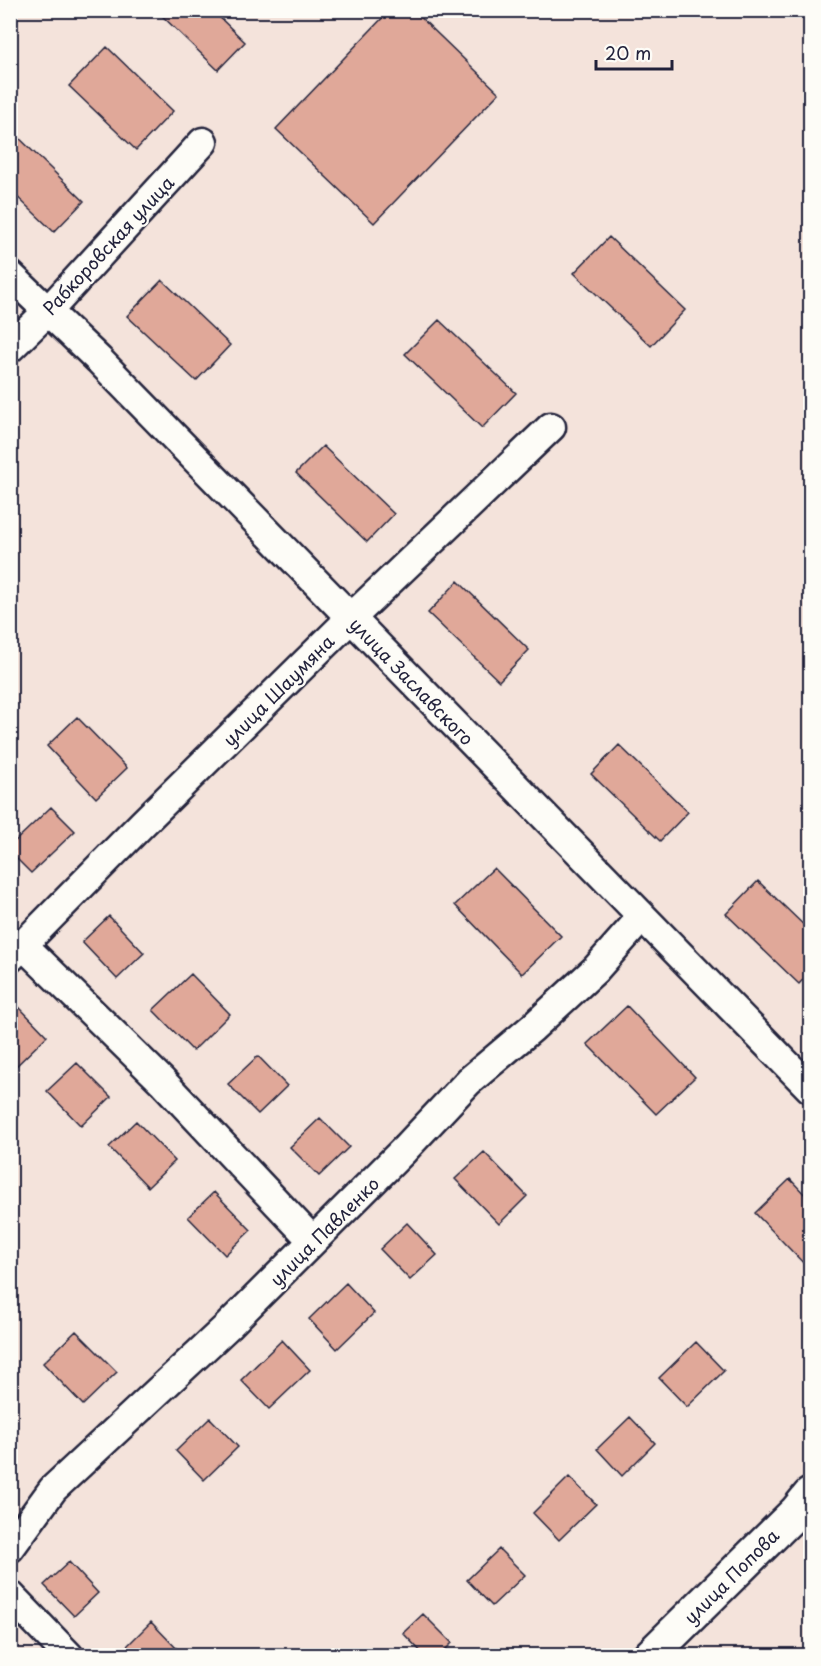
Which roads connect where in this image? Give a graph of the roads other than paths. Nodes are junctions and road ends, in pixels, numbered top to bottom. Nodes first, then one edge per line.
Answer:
1 (203, 142) dead end
2 (10, 275) edge
3 (48, 311) junction
4 (10, 348) edge
5 (551, 427) dead end
6 (351, 618) junction
7 (642, 917) junction
8 (17, 951) edge
9 (810, 1088) edge
10 (313, 1241) junction
11 (810, 1495) edge
12 (10, 1548) edge
13 (10, 1595) edge
14 (69, 1656) edge
15 (650, 1656) edge

1 - 3 street, Рабкоровская улица
2 - 3 street, улица Заславского
3 - 4 street, Рабкоровская улица
3 - 6 street, улица Заславского
5 - 6 street, улица Шаумяна
6 - 7 street, улица Заславского
6 - 8 street, улица Шаумяна
7 - 9 street, улица Заславского
7 - 10 street, улица Павленко
8 - 10 street
10 - 12 street, улица Павленко
11 - 15 main road, улица Попова
13 - 14 street

